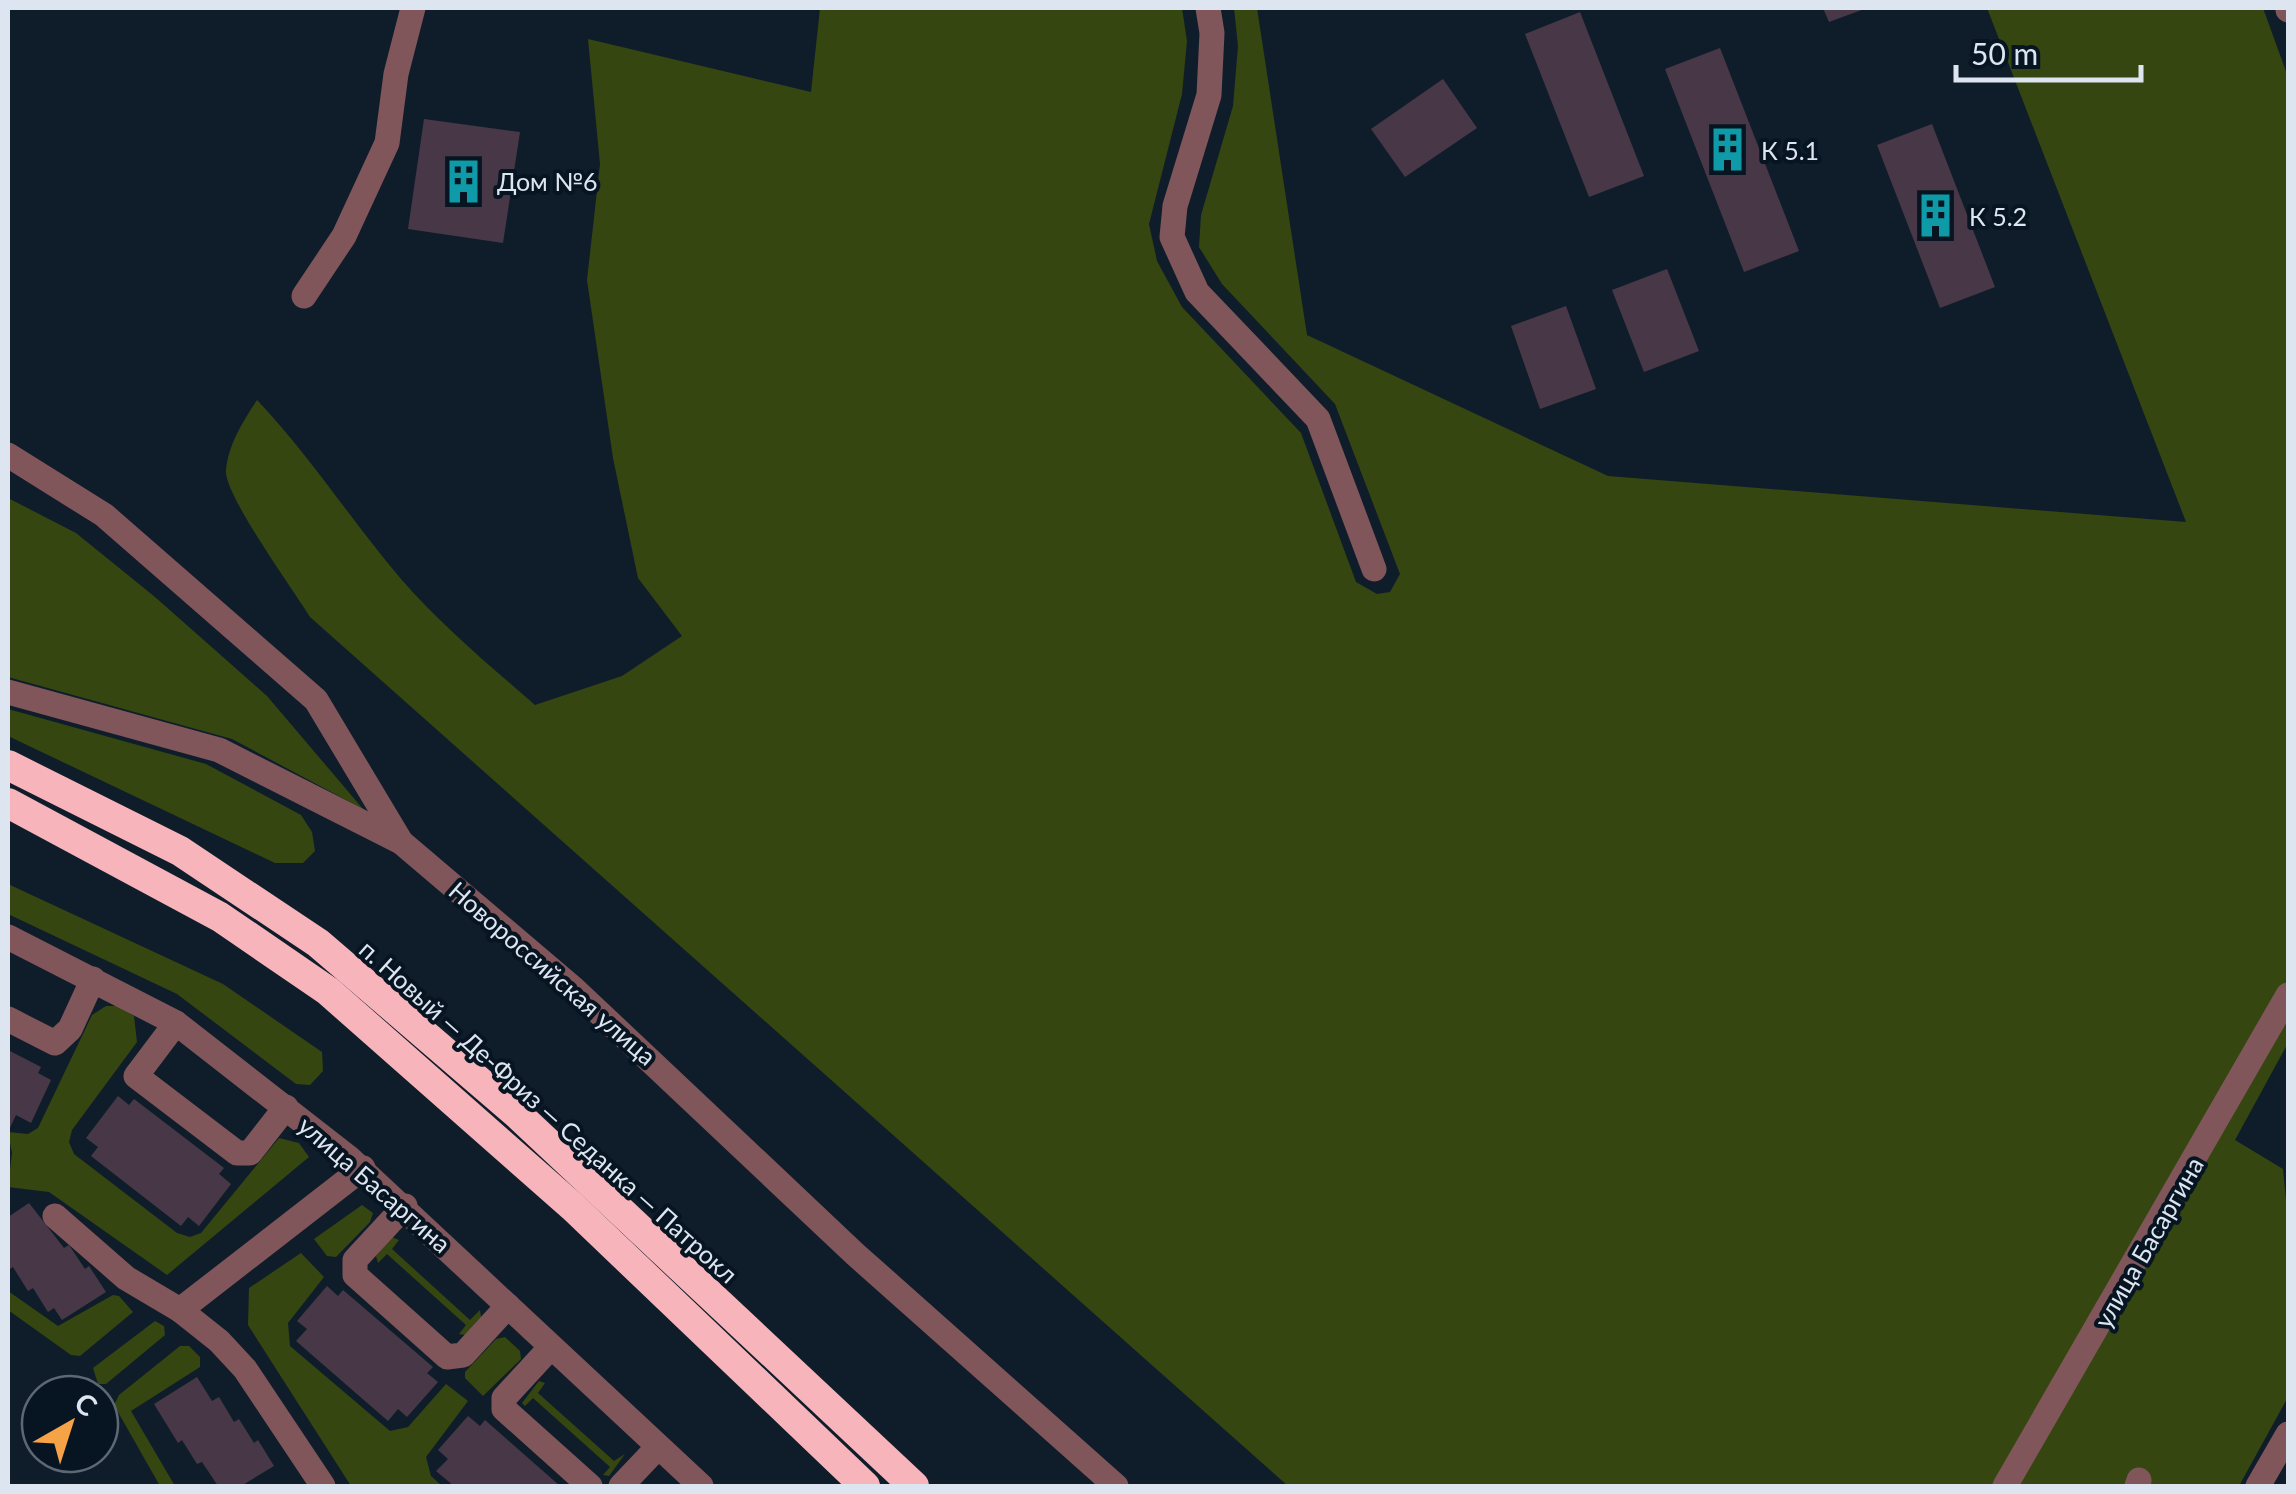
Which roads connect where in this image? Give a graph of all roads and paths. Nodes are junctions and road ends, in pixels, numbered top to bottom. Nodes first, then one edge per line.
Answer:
1 (413, 8) edge
2 (1208, 8) edge
3 (304, 296) dead end
4 (8, 455) edge
5 (1374, 569) dead end
6 (8, 692) edge
7 (8, 765) edge
8 (8, 803) edge
9 (401, 842) junction
10 (8, 937) edge
11 (93, 979) junction
12 (2288, 995) edge
13 (8, 1020) edge
14 (176, 1023) junction
15 (286, 1107) junction
16 (363, 1168) junction
17 (405, 1206) junction
18 (54, 1216) dead end
19 (508, 1306) junction
20 (180, 1310) junction
21 (551, 1347) junction
22 (2288, 1434) edge
23 (658, 1447) junction
24 (323, 1486) edge
25 (590, 1486) edge
26 (621, 1486) edge
27 (701, 1486) edge
28 (865, 1486) edge
29 (914, 1486) edge
30 (1116, 1486) edge
31 (2005, 1486) edge
32 (2258, 1486) edge

1 - 3 street
2 - 5 street
4 - 9 street, Новороссийская улица
6 - 9 street
7 - 29 highway, п. Новый — Де-Фриз — Седанка — Патрокл
8 - 28 highway
9 - 30 street, Новороссийская улица
10 - 11 street, улица Басаргина
11 - 13 street
11 - 14 street, улица Басаргина
12 - 31 street, улица Басаргина
14 - 15 street, улица Басаргина
14 - 15 street
15 - 16 street, улица Басаргина
16 - 17 street, улица Басаргина
16 - 20 street
17 - 19 street, улица Басаргина
17 - 19 street
18 - 20 street
19 - 21 street, улица Басаргина
20 - 24 street
21 - 23 street, улица Басаргина
21 - 25 street
22 - 32 street
23 - 26 street
23 - 27 street, улица Басаргина

